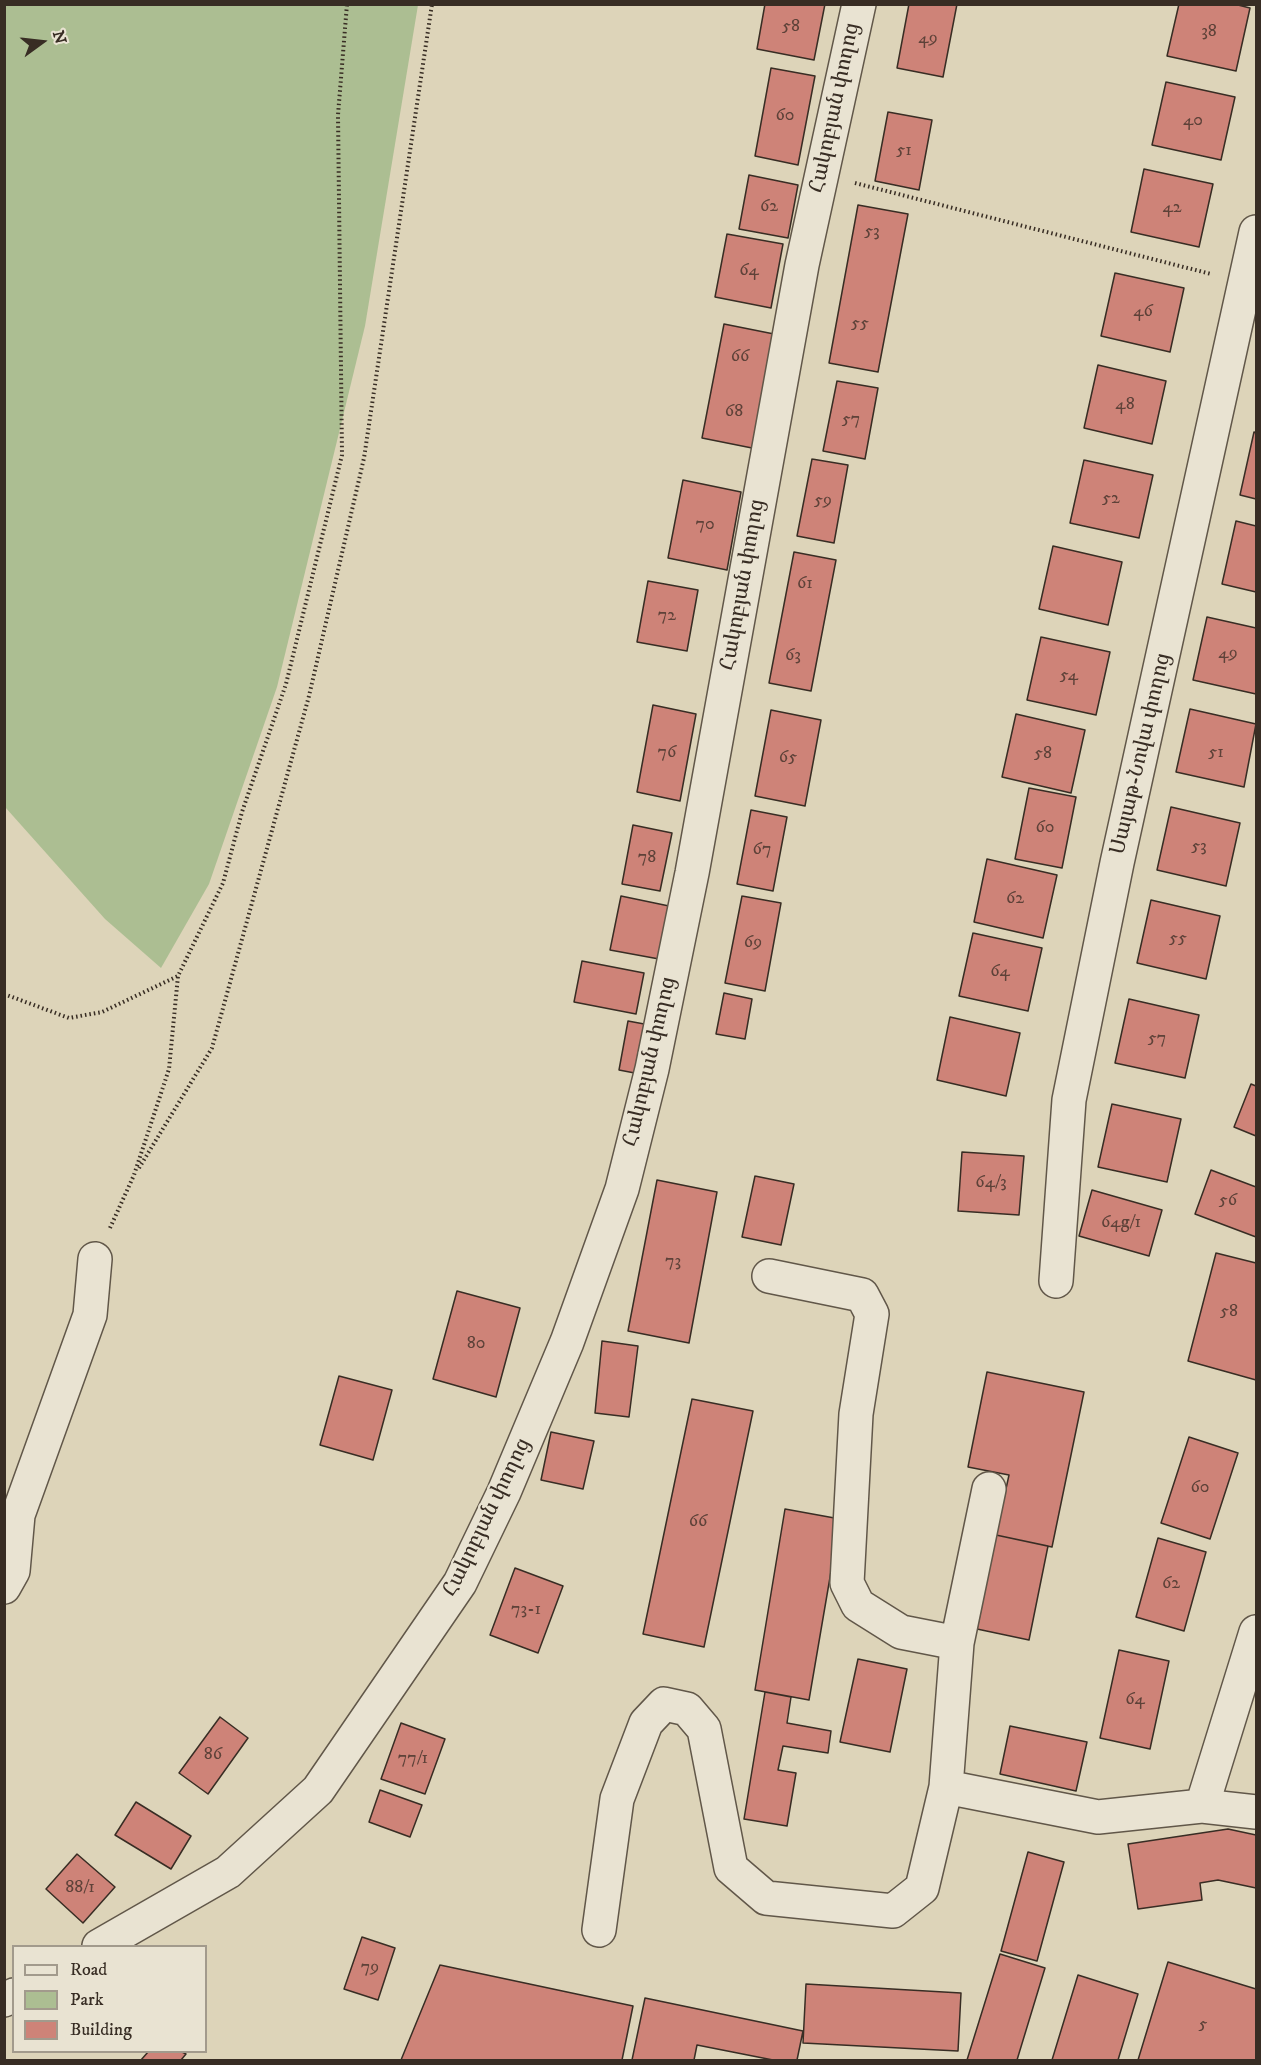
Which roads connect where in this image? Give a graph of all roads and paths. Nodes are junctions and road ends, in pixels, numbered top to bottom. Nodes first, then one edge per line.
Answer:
1 (347, 4) edge
2 (432, 4) edge
3 (859, 4) edge
4 (850, 182) dead end
5 (1257, 232) edge
6 (1239, 282) edge
7 (178, 976) junction
8 (4, 994) edge
9 (134, 1175) junction
10 (95, 1259) joint
11 (769, 1276) dead end
12 (1056, 1281) dead end
13 (989, 1489) dead end
14 (4, 1587) edge
15 (1257, 1632) edge
16 (957, 1643) junction
17 (946, 1787) junction
18 (1202, 1806) junction
19 (1257, 1812) edge
20 (599, 1930) dead end
21 (102, 1945) edge

1 - 7 path
2 - 9 path
3 - 21 street, Հակոբյան փողոց
4 - 6 path
5 - 6 street, Սայաթ-Նովա փողոց
6 - 12 street, Սայաթ-Նովա փողոց
7 - 8 path
7 - 9 path
9 - 10 path
10 - 14 street
11 - 16 street
13 - 16 street
15 - 18 street
16 - 17 street
17 - 18 street
17 - 20 street
18 - 19 street

